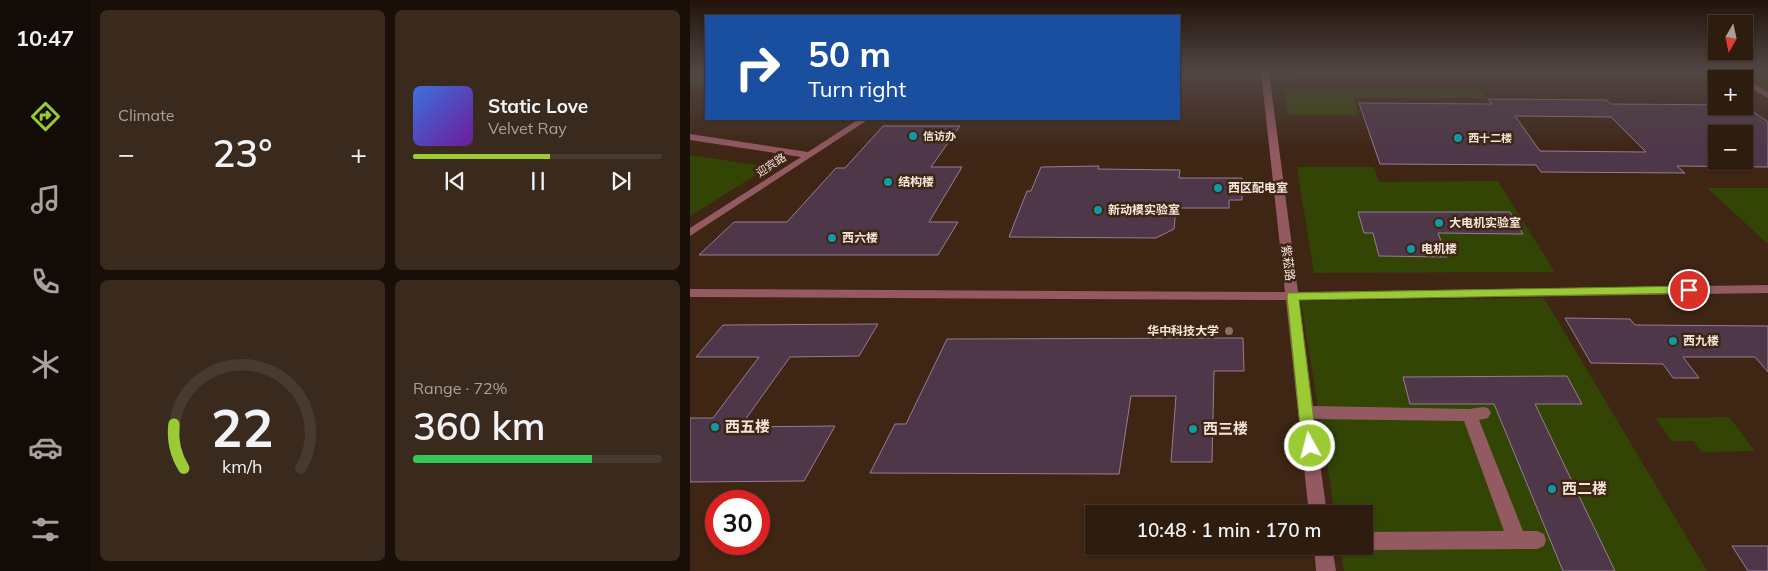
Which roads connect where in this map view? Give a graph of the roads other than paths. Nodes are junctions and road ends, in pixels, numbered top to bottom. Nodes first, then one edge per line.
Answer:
1 (1268, 99) edge
2 (863, 120) edge
3 (690, 137) edge
4 (809, 155) junction
5 (690, 233) edge
6 (1768, 289) edge
7 (690, 293) edge
8 (1292, 296) junction
9 (1305, 412) junction
10 (1317, 505) edge
11 (1517, 540) junction
12 (1537, 540) dead end
13 (1373, 541) edge
14 (1324, 555) edge
15 (1326, 571) edge

1 - 8 street, 紫菘路
2 - 4 street, 迎宾路
3 - 4 street
4 - 5 street, 迎宾路
6 - 8 street
7 - 8 street
8 - 9 street, 紫菘路
9 - 10 street, 紫菘路
9 - 11 street
11 - 12 street
11 - 13 street
14 - 15 street

